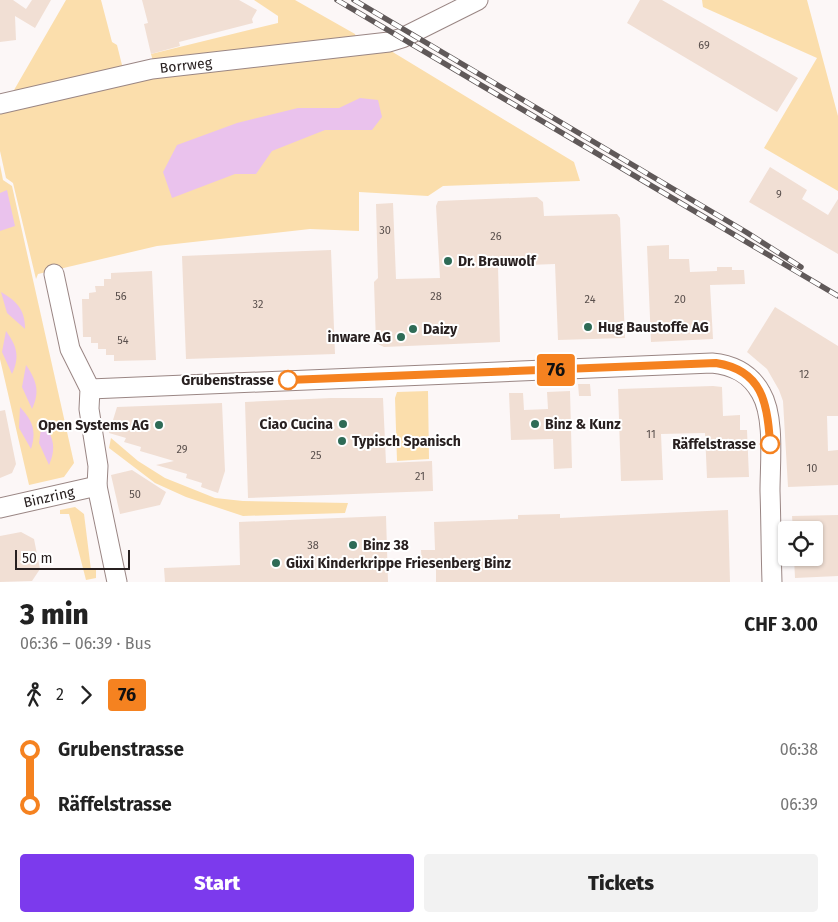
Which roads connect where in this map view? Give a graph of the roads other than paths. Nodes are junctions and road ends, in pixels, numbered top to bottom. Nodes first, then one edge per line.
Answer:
1 (478, 0) edge
2 (0, 104) edge
3 (54, 274) dead end
4 (90, 389) junction
5 (98, 486) junction
6 (0, 508) edge
7 (117, 582) edge
8 (772, 582) edge

1 - 2 street, Borrweg
3 - 4 street
4 - 5 street
4 - 8 street
5 - 6 street, Binzring
5 - 7 street

